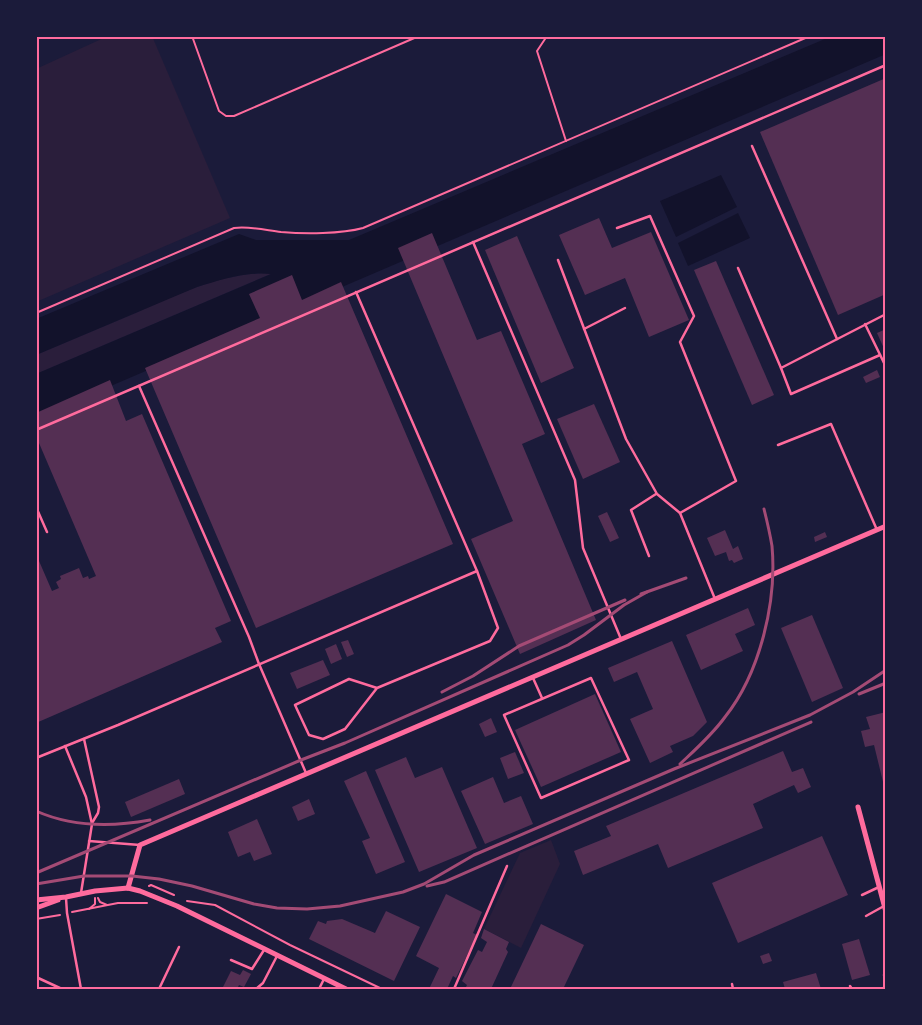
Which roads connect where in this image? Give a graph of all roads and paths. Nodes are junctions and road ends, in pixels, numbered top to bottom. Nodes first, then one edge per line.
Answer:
1 (192, 36) edge
2 (418, 36) edge
3 (547, 36) edge
4 (810, 36) edge
5 (886, 65) edge
6 (566, 141) junction
7 (752, 146) dead end
8 (617, 228) dead end
9 (473, 242) junction
10 (558, 260) dead end
11 (738, 268) dead end
12 (356, 292) junction
13 (625, 308) dead end
14 (36, 312) edge
15 (886, 314) edge
16 (865, 324) junction
17 (584, 329) junction
18 (837, 339) junction
19 (880, 355) junction
20 (886, 367) edge
21 (781, 368) junction
22 (139, 386) junction
23 (36, 430) edge
24 (778, 445) dead end
25 (657, 494) junction
26 (36, 507) edge
27 (680, 513) junction
28 (886, 526) edge
29 (877, 530) junction
30 (47, 532) dead end
31 (649, 556) dead end
32 (478, 571) junction
33 (715, 599) junction
34 (621, 639) junction
35 (259, 664) junction
36 (533, 678) junction
37 (377, 688) junction
38 (542, 698) junction
39 (84, 738) junction
40 (65, 746) junction
41 (36, 758) edge
42 (307, 774) junction
43 (855, 801) dead end
44 (858, 807) joint
45 (92, 824) junction
46 (89, 840) junction
47 (140, 845) junction
48 (508, 866) dead end
49 (128, 888) junction
50 (879, 888) junction
51 (95, 891) junction
52 (81, 893) junction
53 (862, 895) dead end
54 (66, 897) junction
55 (36, 900) edge
56 (189, 902) dead end
57 (153, 903) dead end
58 (107, 905) dead end
59 (884, 906) junction
60 (36, 908) edge
61 (89, 909) dead end
62 (886, 912) edge
63 (866, 916) dead end
64 (179, 947) dead end
65 (265, 949) junction
66 (278, 955) junction
67 (232, 960) dead end
68 (36, 977) edge
69 (324, 978) junction
70 (732, 984) dead end
71 (886, 986) edge
72 (62, 989) edge
73 (81, 989) edge
74 (159, 989) edge
75 (256, 989) edge
76 (318, 989) edge
77 (346, 989) edge
78 (382, 989) edge
79 (454, 989) edge
80 (733, 989) edge
81 (882, 989) edge

1 - 2 path
3 - 6 path
4 - 6 path
5 - 9 lane
6 - 14 path
7 - 18 lane
8 - 27 lane
9 - 12 lane
9 - 34 lane
10 - 17 lane
11 - 21 lane
12 - 22 lane
12 - 32 lane
13 - 17 lane
15 - 16 lane
16 - 18 lane
16 - 19 lane
17 - 25 lane
18 - 21 lane
19 - 20 lane
19 - 21 lane
22 - 23 lane
22 - 35 lane
24 - 29 lane
25 - 27 lane
25 - 31 lane
26 - 30 lane
27 - 33 lane
28 - 29 street
29 - 33 street
32 - 35 lane
32 - 37 lane
33 - 34 street
34 - 36 street
35 - 39 lane
35 - 42 lane
36 - 38 lane
36 - 42 street
37 - 37 lane
38 - 38 lane
39 - 40 lane
39 - 45 lane
40 - 41 lane
40 - 45 lane
42 - 47 street
43 - 44 lane
44 - 50 street
45 - 46 lane
46 - 47 lane
46 - 52 lane
47 - 49 street
48 - 79 lane
49 - 51 street
49 - 65 street
50 - 53 lane
50 - 59 street
51 - 52 street
51 - 61 path
52 - 54 street
54 - 55 street
54 - 60 street
54 - 73 lane
56 - 78 path
57 - 58 path
59 - 62 street
59 - 63 lane
64 - 74 lane
65 - 66 street
65 - 67 lane
66 - 69 street
66 - 75 lane
68 - 72 lane
69 - 76 lane
69 - 77 street
70 - 80 lane
71 - 81 path

